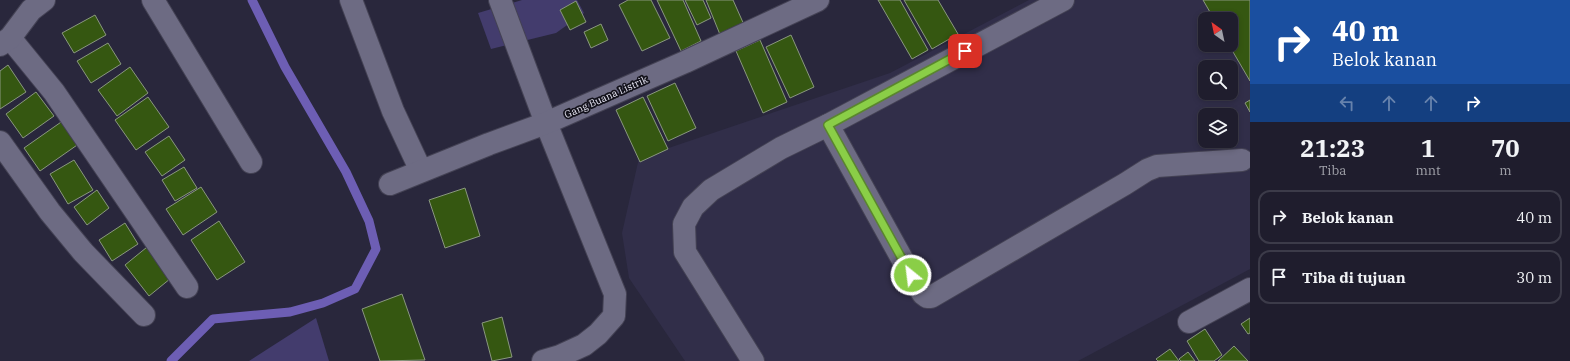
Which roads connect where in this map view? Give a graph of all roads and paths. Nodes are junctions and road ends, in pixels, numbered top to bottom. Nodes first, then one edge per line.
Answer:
1 (153, 0) edge
2 (351, 0) edge
3 (500, 0) edge
4 (818, 0) edge
5 (1062, 0) edge
6 (33, 3) edge
7 (5, 42) edge
8 (546, 123) junction
9 (828, 125) junction
10 (0, 142) edge
11 (1242, 160) dead end
12 (251, 162) dead end
13 (421, 171) junction
14 (390, 184) dead end
15 (187, 287) dead end
16 (1250, 290) edge
17 (144, 315) dead end
18 (1190, 322) dead end
19 (543, 361) edge
20 (753, 361) edge

1 - 12 street
2 - 13 street
3 - 8 street
4 - 8 street, Gang Buana Listrik
5 - 9 street
6 - 7 street
7 - 15 street
8 - 13 street, Gang Buana Listrik
8 - 19 street
9 - 11 street
9 - 20 street
10 - 17 street
13 - 14 street, Gang Buana Listrik
16 - 18 street

